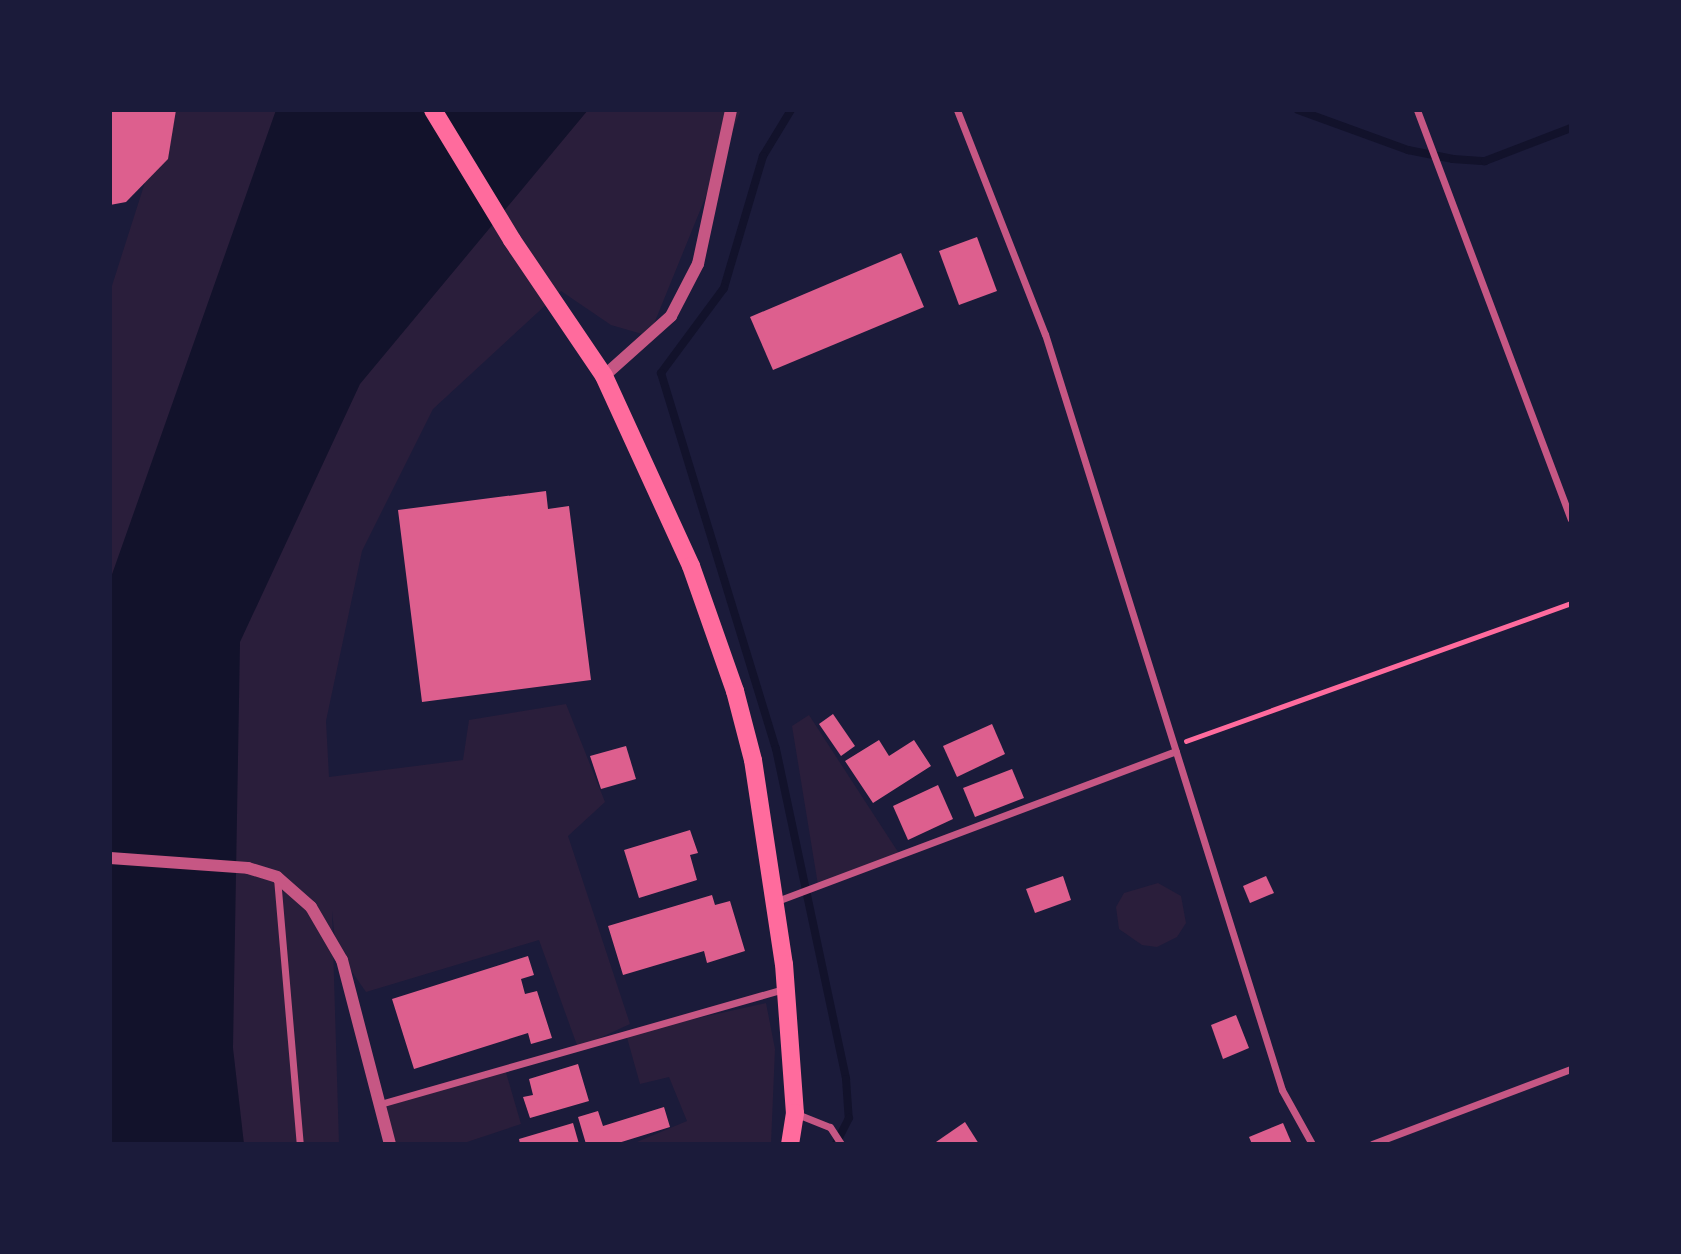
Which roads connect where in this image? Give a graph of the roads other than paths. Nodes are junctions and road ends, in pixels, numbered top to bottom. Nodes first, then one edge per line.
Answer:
1 (433, 110) edge
2 (731, 110) edge
3 (957, 110) edge
4 (1417, 110) edge
5 (604, 376) junction
6 (1571, 519) edge
7 (1175, 748) junction
8 (110, 858) edge
9 (277, 877) junction
10 (776, 901) junction
11 (787, 988) junction
12 (1571, 1069) edge
13 (380, 1104) junction
14 (795, 1113) junction
15 (299, 1144) edge
16 (390, 1144) edge
17 (790, 1144) edge
18 (841, 1144) edge
19 (1312, 1144) edge
20 (1372, 1144) edge

1 - 5 main road
2 - 5 street
3 - 7 street
4 - 6 street
5 - 10 main road
7 - 10 street
7 - 19 street
8 - 9 street
9 - 13 street
9 - 15 street
10 - 11 main road
11 - 13 street
11 - 14 main road
12 - 20 street
13 - 16 street
14 - 17 main road
14 - 18 street

